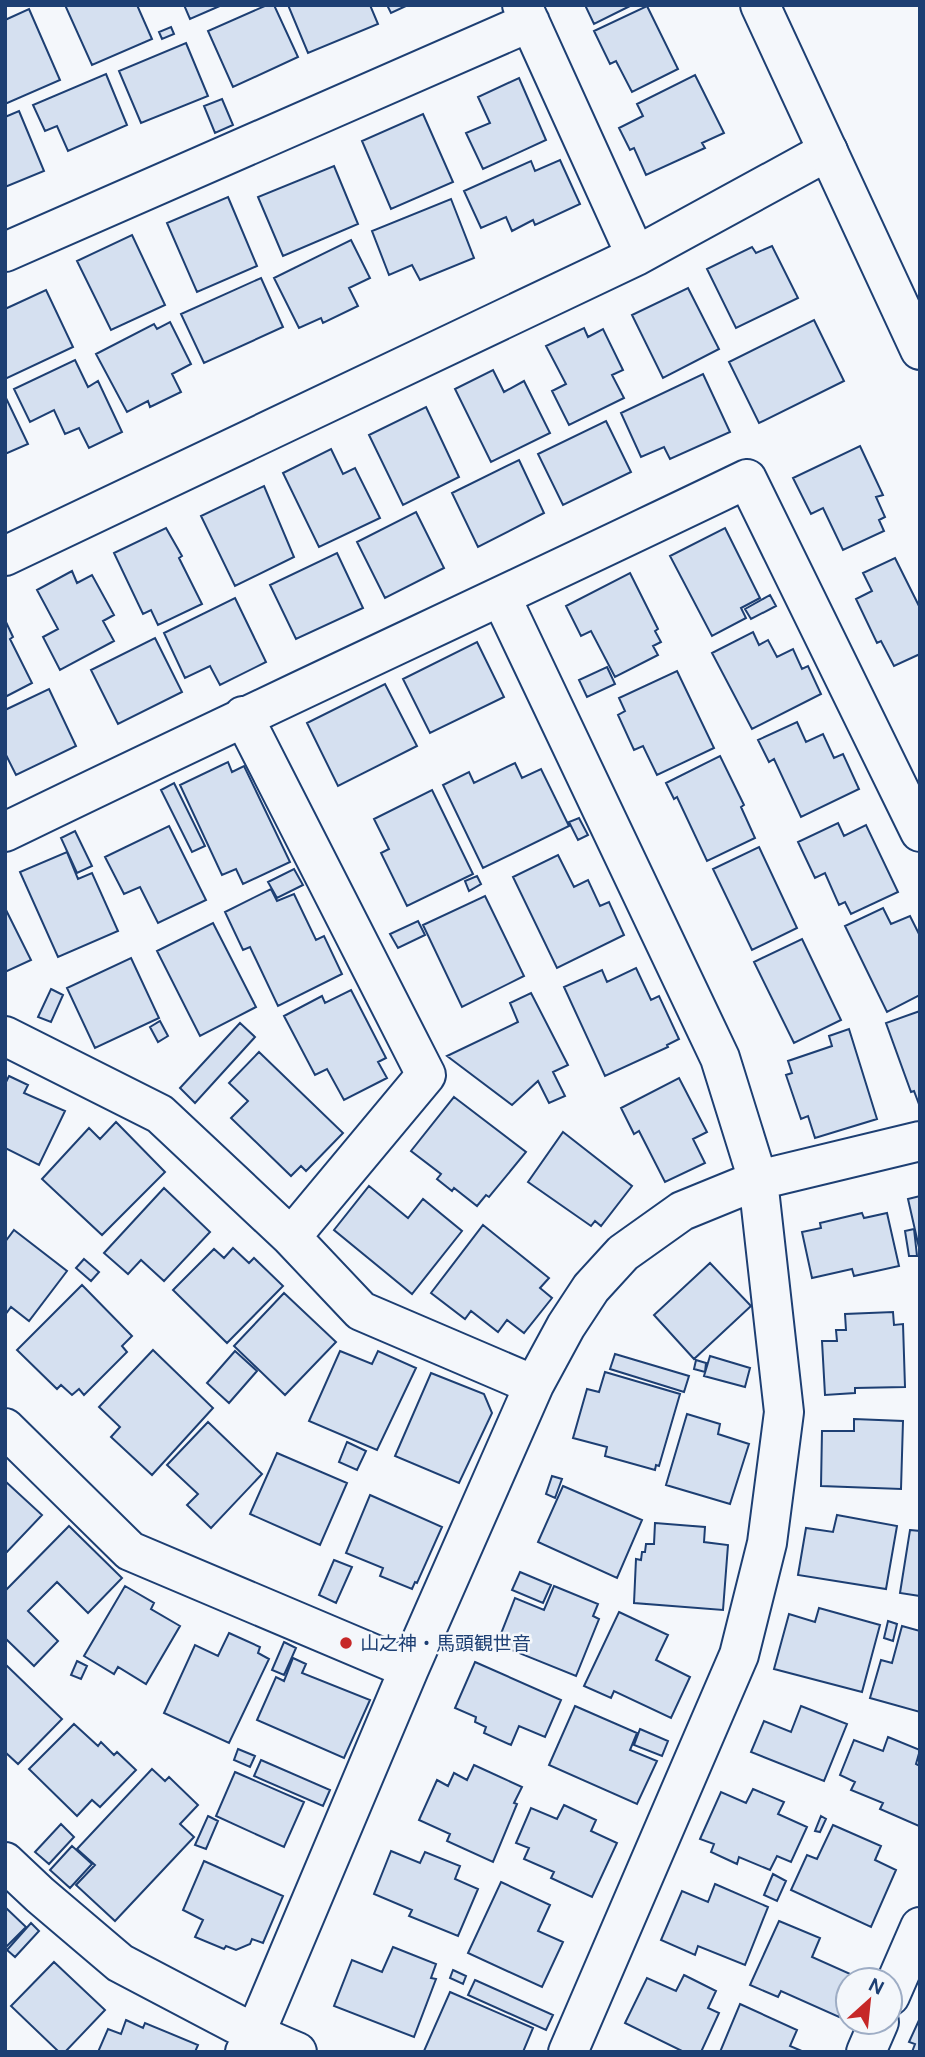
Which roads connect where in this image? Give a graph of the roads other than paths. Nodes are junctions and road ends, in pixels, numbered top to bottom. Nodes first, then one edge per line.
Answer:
1 (760, 5) edge
2 (526, 14) edge
3 (828, 151) junction
4 (5, 252) edge
5 (636, 256) junction
6 (920, 350) edge
7 (5, 556) edge
8 (501, 597) junction
9 (243, 716) junction
10 (5, 832) edge
11 (920, 832) edge
12 (5, 1036) edge
13 (920, 1141) edge
14 (758, 1180) junction
15 (291, 1237) junction
16 (534, 1385) junction
17 (5, 1428) edge
18 (409, 1669) junction
19 (5, 1862) edge
20 (920, 1927) edge
21 (903, 1966) edge
22 (250, 2043) edge
23 (297, 2052) edge
24 (568, 2052) edge

1 - 3 street
2 - 4 street
2 - 5 street
3 - 5 street
3 - 6 street
5 - 7 street
8 - 9 street
8 - 11 street
8 - 14 street
9 - 10 street
9 - 15 street
12 - 15 street
13 - 14 street
14 - 16 street
14 - 24 street
15 - 16 street
16 - 18 street
17 - 18 street
18 - 22 street
19 - 22 street
20 - 21 street
22 - 23 street

